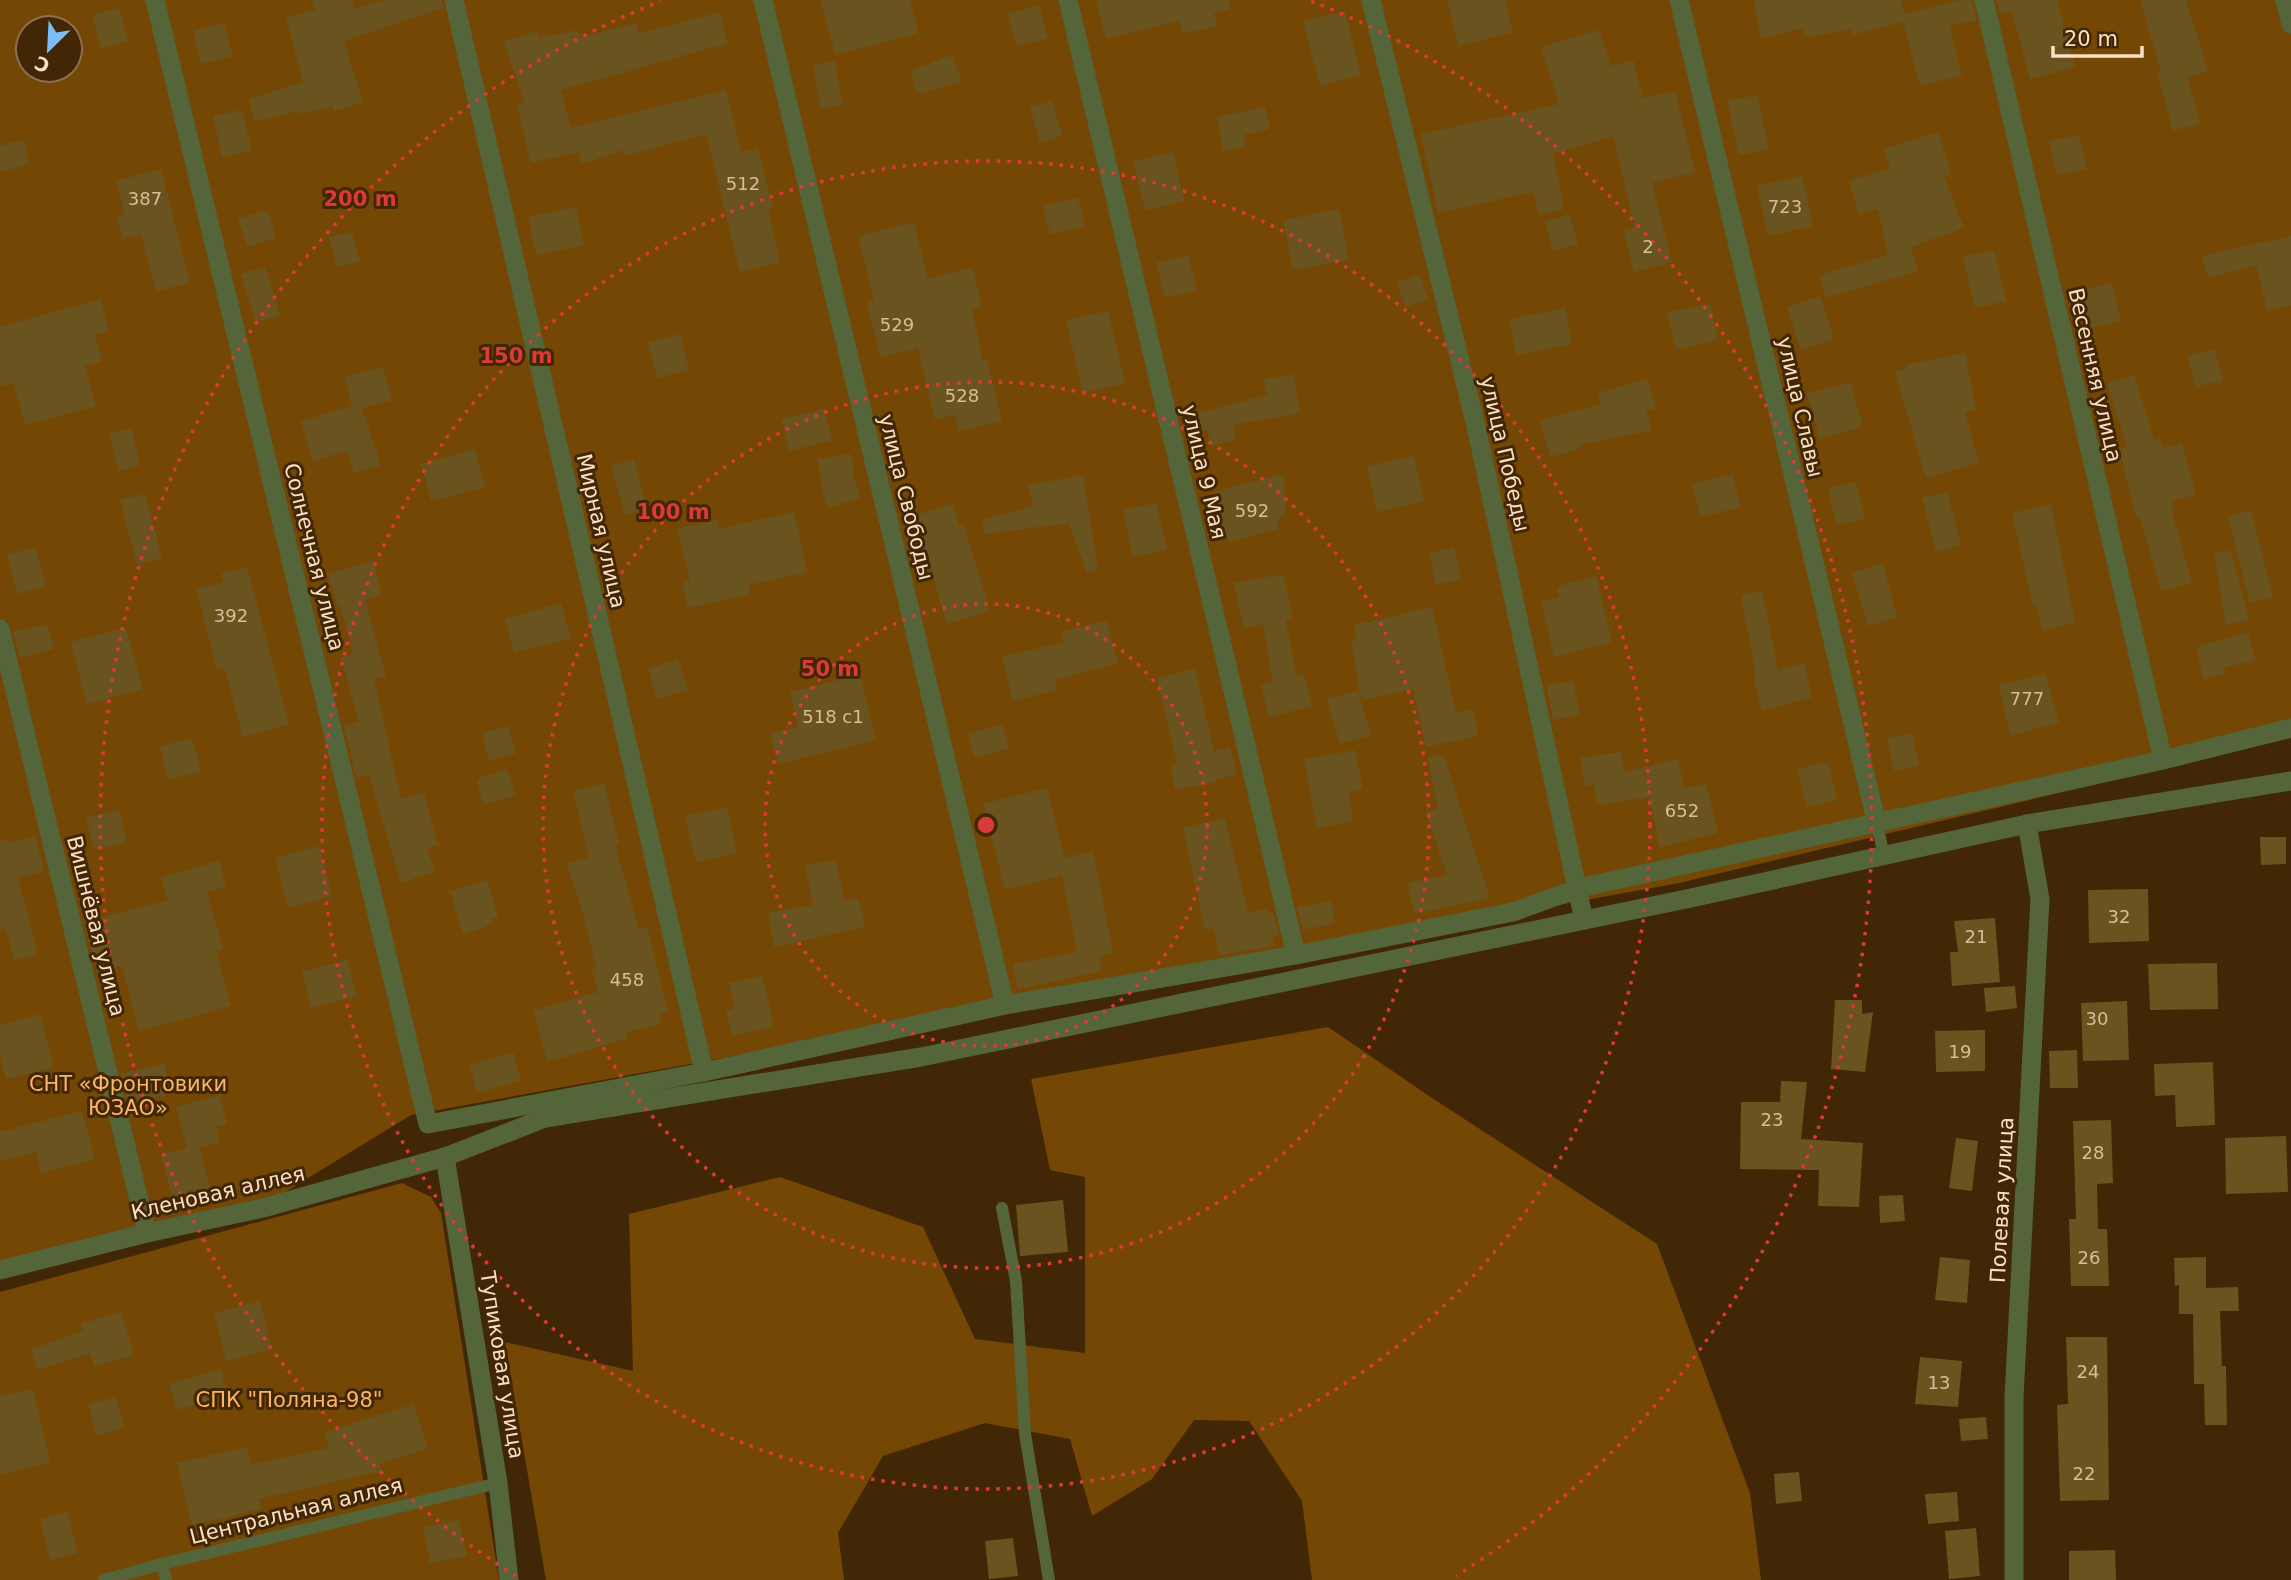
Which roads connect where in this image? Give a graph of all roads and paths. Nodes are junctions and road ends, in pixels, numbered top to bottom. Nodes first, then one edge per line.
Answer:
1 (155, 0) edge
2 (453, 0) edge
3 (763, 0) edge
4 (1068, 0) edge
5 (1371, 0) edge
6 (1679, 0) edge
7 (1984, 0) edge
8 (2285, 0) edge
9 (2291, 24) edge
10 (0, 629) edge
11 (2291, 728) edge
12 (2163, 760) junction
13 (2291, 781) edge
14 (1877, 824) junction
15 (2026, 824) junction
16 (1884, 856) junction
17 (1579, 888) junction
18 (1584, 920) junction
19 (1296, 955) junction
20 (1005, 1005) junction
21 (704, 1072) junction
22 (445, 1157) junction
23 (1002, 1208) dead end
24 (147, 1233) junction
25 (0, 1270) edge
26 (498, 1483) junction
27 (162, 1564) junction
28 (104, 1580) edge
29 (166, 1580) edge
30 (509, 1580) edge
31 (1049, 1580) edge
32 (2014, 1580) edge

1 - 21 street, Солнечная улица
2 - 21 street, Мирная улица
3 - 20 street, улица Свободы
4 - 19 street, улица 9 Мая
5 - 17 street, улица Победы
6 - 14 street, улица Славы
7 - 12 street, Весенняя улица
8 - 9 street
10 - 24 street, Вишнёвая улица
11 - 12 street
12 - 14 street
13 - 15 street, Кленовая аллея
14 - 16 lane
14 - 17 street
15 - 16 street, Кленовая аллея
15 - 32 street, Полевая улица
16 - 18 street, Кленовая аллея
17 - 18 street, улица Победы
17 - 19 street
18 - 22 street, Кленовая аллея
19 - 20 street
20 - 21 street
22 - 24 street, Кленовая аллея
22 - 26 street, Тупиковая улица
23 - 31 lane
24 - 25 street, Кленовая аллея
26 - 27 lane, Центральная аллея
26 - 30 street, Тупиковая улица
27 - 28 lane, Центральная аллея
27 - 29 lane

